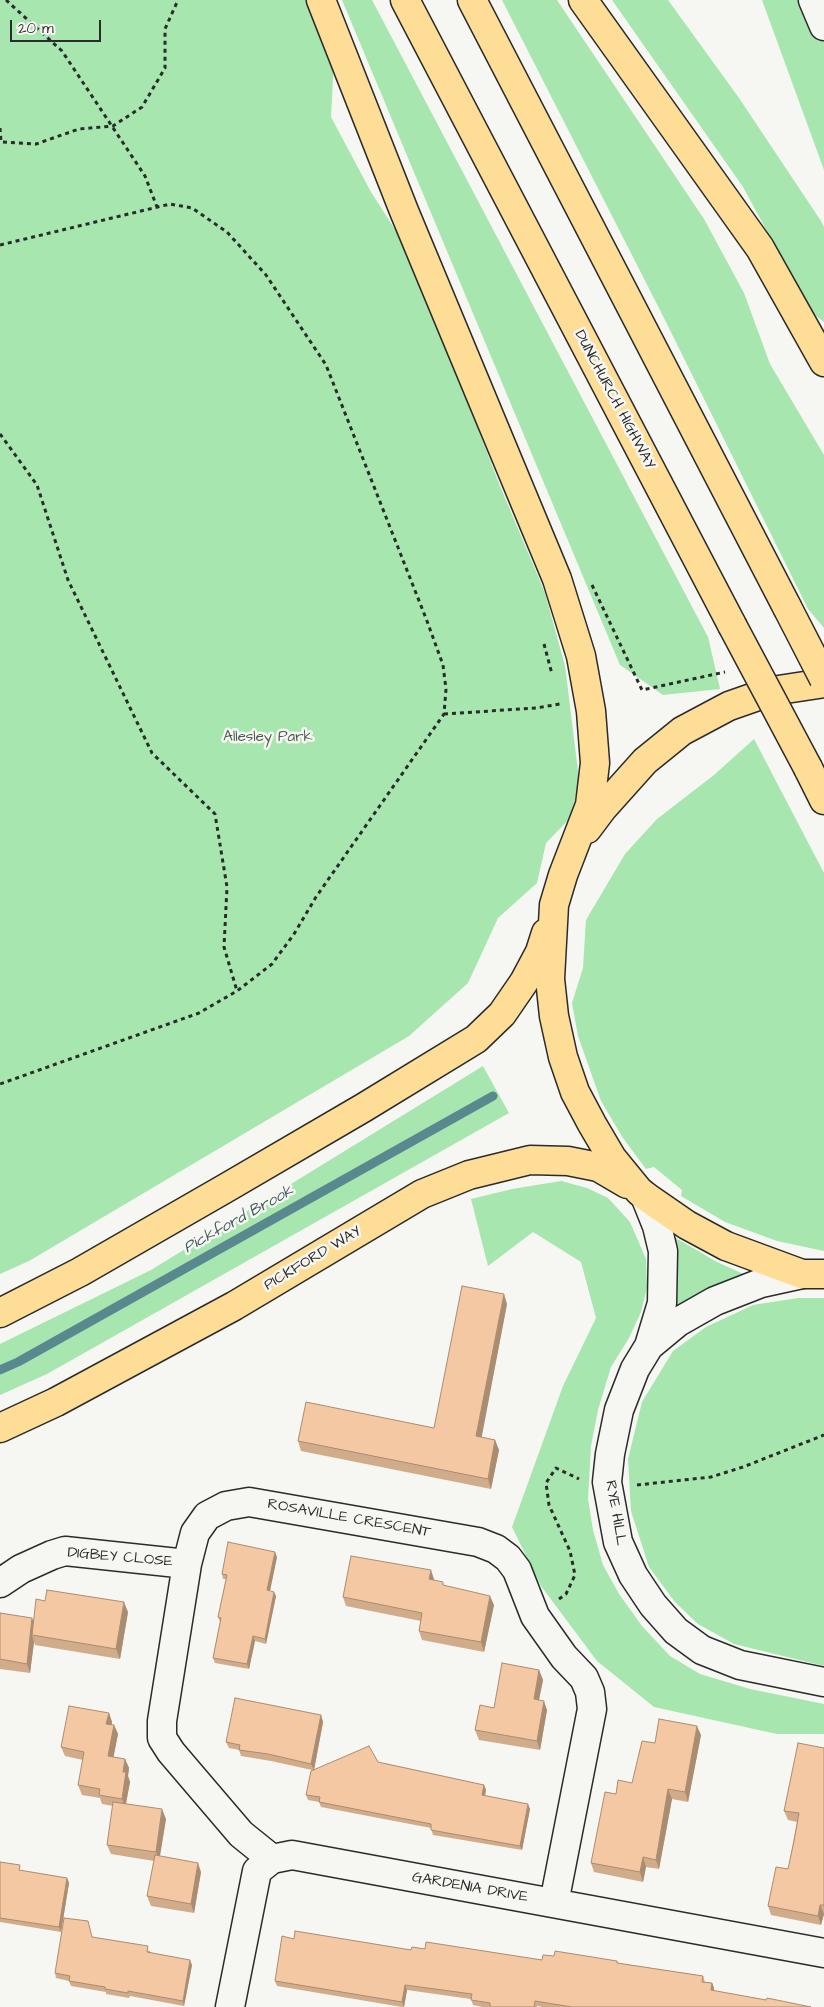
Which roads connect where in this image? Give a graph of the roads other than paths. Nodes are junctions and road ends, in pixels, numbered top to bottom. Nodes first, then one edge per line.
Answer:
1 (321, 0) edge
2 (405, 0) edge
3 (472, 0) edge
4 (583, 0) edge
5 (813, 0) edge
6 (824, 26) edge
7 (824, 362) edge
8 (824, 681) edge
9 (824, 800) edge
10 (575, 844) junction
11 (554, 905) junction
12 (642, 1194) junction
13 (818, 1274) edge
14 (0, 1313) edge
15 (649, 1346) junction
16 (0, 1428) edge
17 (188, 1564) junction
18 (0, 1582) edge
19 (824, 1682) edge
20 (272, 1859) junction
21 (554, 1903) junction
22 (824, 1953) edge
23 (230, 2007) edge

1 - 10 highway
2 - 9 highway, DUNCHURCH HIGHWAY, bridge
3 - 8 highway, bridge
4 - 7 highway
5 - 6 street
8 - 10 highway
10 - 11 highway
11 - 12 highway
11 - 14 highway
12 - 13 highway
12 - 15 street, RYE HILL
12 - 16 highway, PICKFORD WAY
13 - 15 street, RYE HILL
15 - 19 street, RYE HILL
17 - 18 street, DIGBEY CLOSE
17 - 20 street, ROSAVILLE CRESCENT
17 - 21 street, ROSAVILLE CRESCENT
20 - 21 street, GARDENIA DRIVE
20 - 23 street
21 - 22 street, GARDENIA DRIVE

